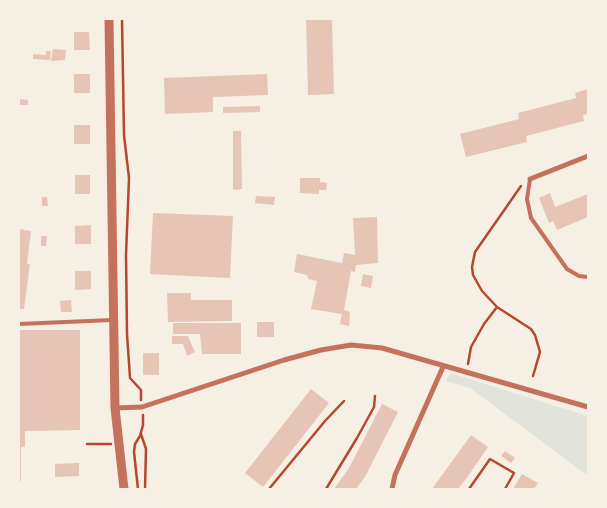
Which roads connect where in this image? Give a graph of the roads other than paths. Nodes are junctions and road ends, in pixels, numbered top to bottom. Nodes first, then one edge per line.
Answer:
1 (109, 19) edge
2 (588, 156) edge
3 (530, 179) joint
4 (588, 277) edge
5 (115, 320) junction
6 (19, 324) edge
7 (443, 367) junction
8 (588, 407) edge
9 (115, 408) junction
10 (124, 489) edge
11 (392, 489) edge

1 - 5 street
2 - 3 street
3 - 4 lane
5 - 6 lane
5 - 9 street
7 - 8 street
7 - 9 street
7 - 11 street
9 - 10 street

